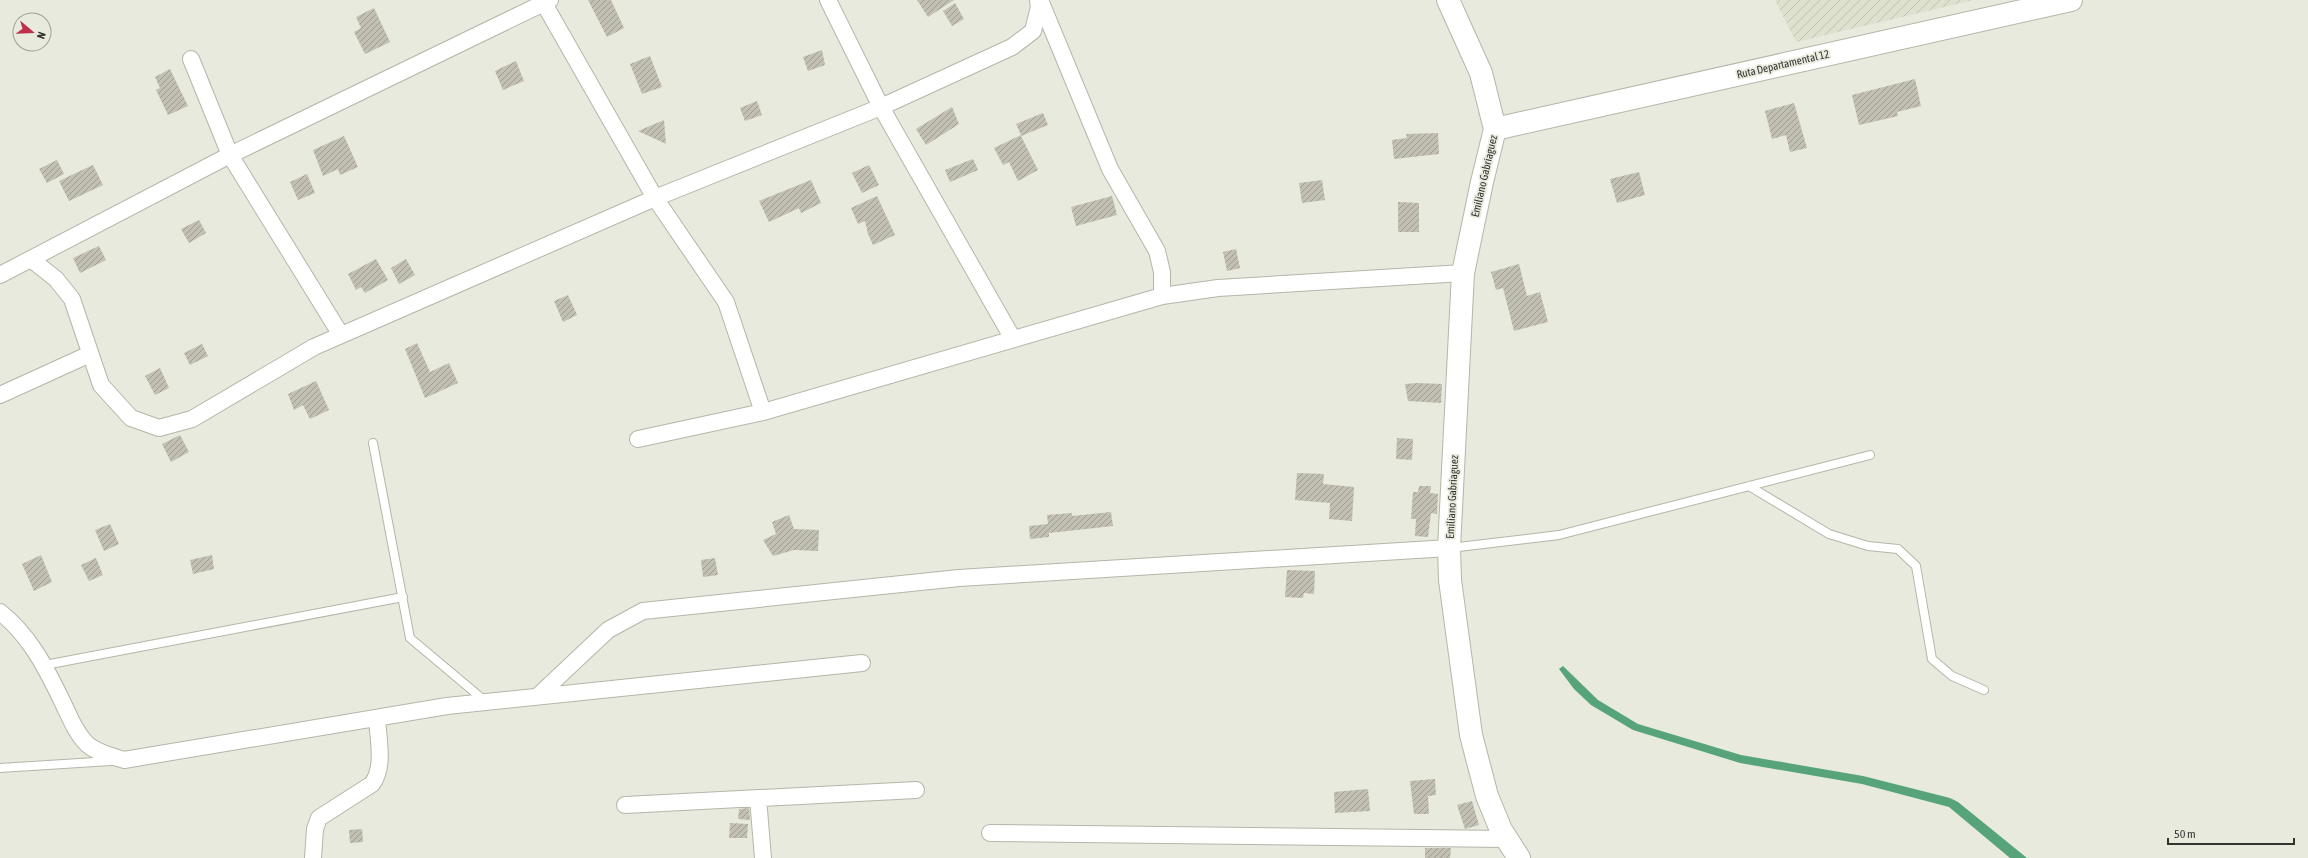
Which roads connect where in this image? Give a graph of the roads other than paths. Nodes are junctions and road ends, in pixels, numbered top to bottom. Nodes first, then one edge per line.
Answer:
1 (828, 0) edge
2 (1039, 0) edge
3 (1448, 0) edge
4 (2071, 0) edge
5 (545, 1) edge
6 (191, 58) dead end
7 (882, 107) junction
8 (1495, 129) junction
9 (230, 155) junction
10 (655, 198) junction
11 (32, 260) junction
12 (1463, 273) junction
13 (0, 275) edge
14 (1162, 296) junction
15 (341, 335) junction
16 (1012, 339) junction
17 (90, 354) junction
18 (0, 395) edge
19 (763, 412) junction
20 (638, 439) dead end
21 (373, 443) dead end
22 (1870, 455) dead end
23 (1749, 486) junction
24 (1449, 548) junction
25 (403, 597) junction
26 (0, 612) edge
27 (862, 663) dead end
28 (45, 665) junction
29 (1984, 690) dead end
30 (539, 695) junction
31 (485, 702) junction
32 (377, 718) junction
33 (124, 760) junction
34 (0, 768) edge
35 (916, 790) dead end
36 (758, 798) junction
37 (626, 805) dead end
38 (990, 833) dead end
39 (1507, 839) junction
40 (313, 858) edge
41 (763, 858) edge
42 (1519, 858) edge

1 - 7 street
2 - 7 street
2 - 14 street
3 - 8 main road
4 - 8 main road, Ruta Departamental 12
5 - 9 street
5 - 10 street
6 - 9 street
7 - 10 street
7 - 16 street
8 - 12 main road, Emiliano Gabriaguez
9 - 11 street
9 - 15 street
10 - 15 street
10 - 19 street
11 - 13 street
11 - 17 street
12 - 14 street
12 - 24 main road, Emiliano Gabriaguez
14 - 16 street
15 - 17 street
16 - 19 street
17 - 18 street
19 - 20 street
21 - 25 lane
22 - 23 lane
23 - 24 lane
23 - 29 lane
24 - 30 street
24 - 39 main road, Emiliano Gabriaguez
25 - 28 lane
25 - 31 lane
26 - 28 street
27 - 30 street
28 - 33 street
30 - 31 street
31 - 32 street
32 - 33 street
32 - 40 street
33 - 34 lane
35 - 36 street
36 - 37 street
36 - 41 street
38 - 39 street
39 - 42 main road, Emiliano Gabriaguez

